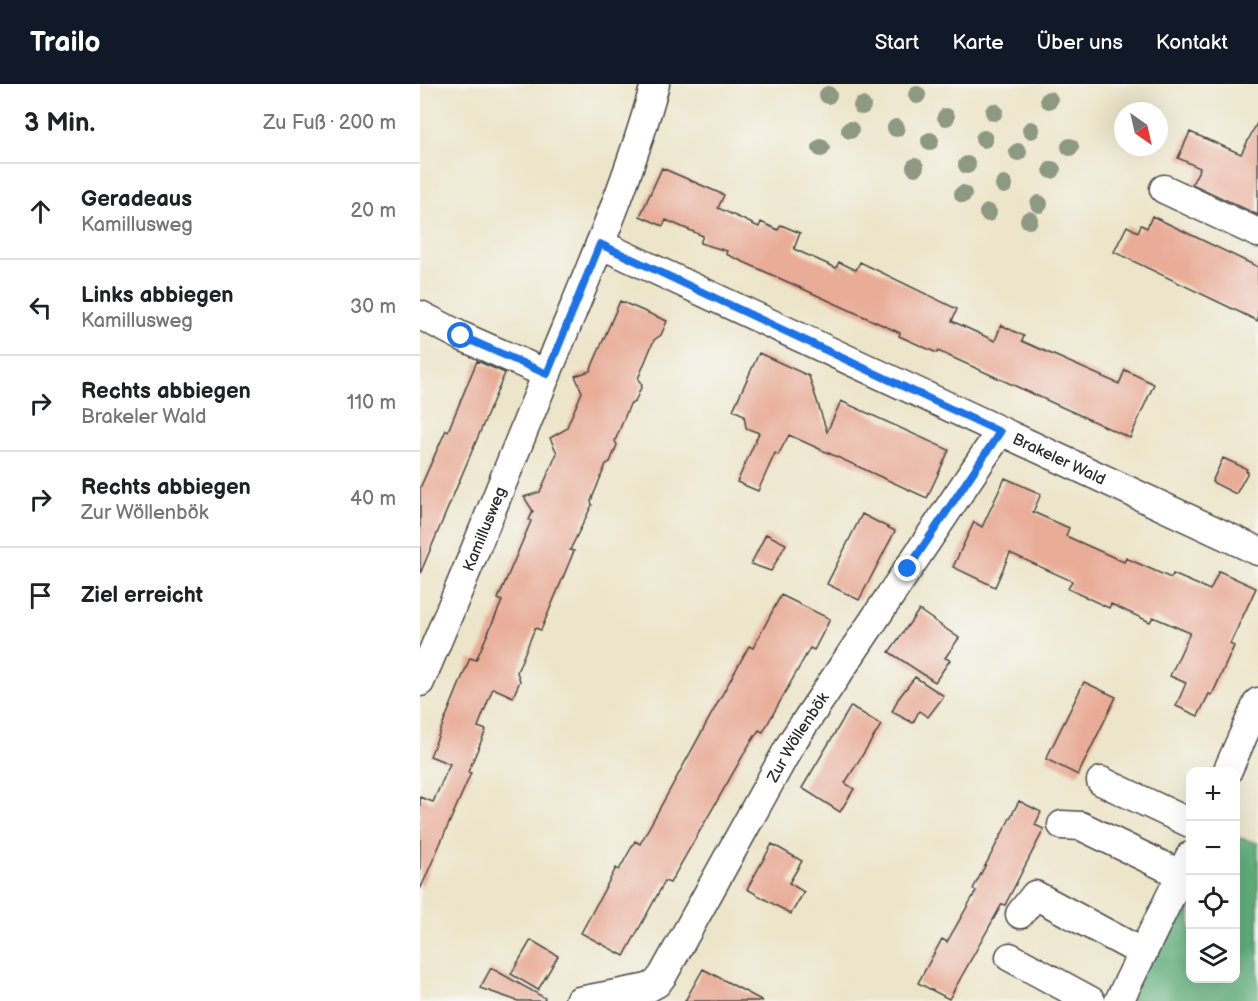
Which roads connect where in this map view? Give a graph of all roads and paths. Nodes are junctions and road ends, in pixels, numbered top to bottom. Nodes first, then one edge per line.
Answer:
1 (655, 84) edge
2 (1164, 189) dead end
3 (1258, 233) edge
4 (600, 244) junction
5 (420, 315) edge
6 (547, 374) junction
7 (1000, 432) junction
8 (1258, 551) edge
9 (420, 682) edge
10 (1258, 702) edge
11 (1229, 767) edge
12 (1101, 781) dead end
13 (1187, 821) edge
14 (1062, 825) dead end
15 (1186, 866) edge
16 (1020, 914) dead end
17 (1143, 953) junction
18 (1010, 957) dead end
19 (579, 1001) edge
20 (1091, 1001) edge
21 (1119, 1001) edge

1 - 4 street, Kamillusweg
2 - 3 street
4 - 6 street, Kamillusweg
4 - 7 street, Brakeler Wald
5 - 6 street
6 - 9 street, Kamillusweg
7 - 8 street, Brakeler Wald
7 - 19 street, Zur Wöllenbök
10 - 11 street
12 - 13 street
14 - 15 street
15 - 17 street
16 - 17 street
17 - 21 street
18 - 20 street

